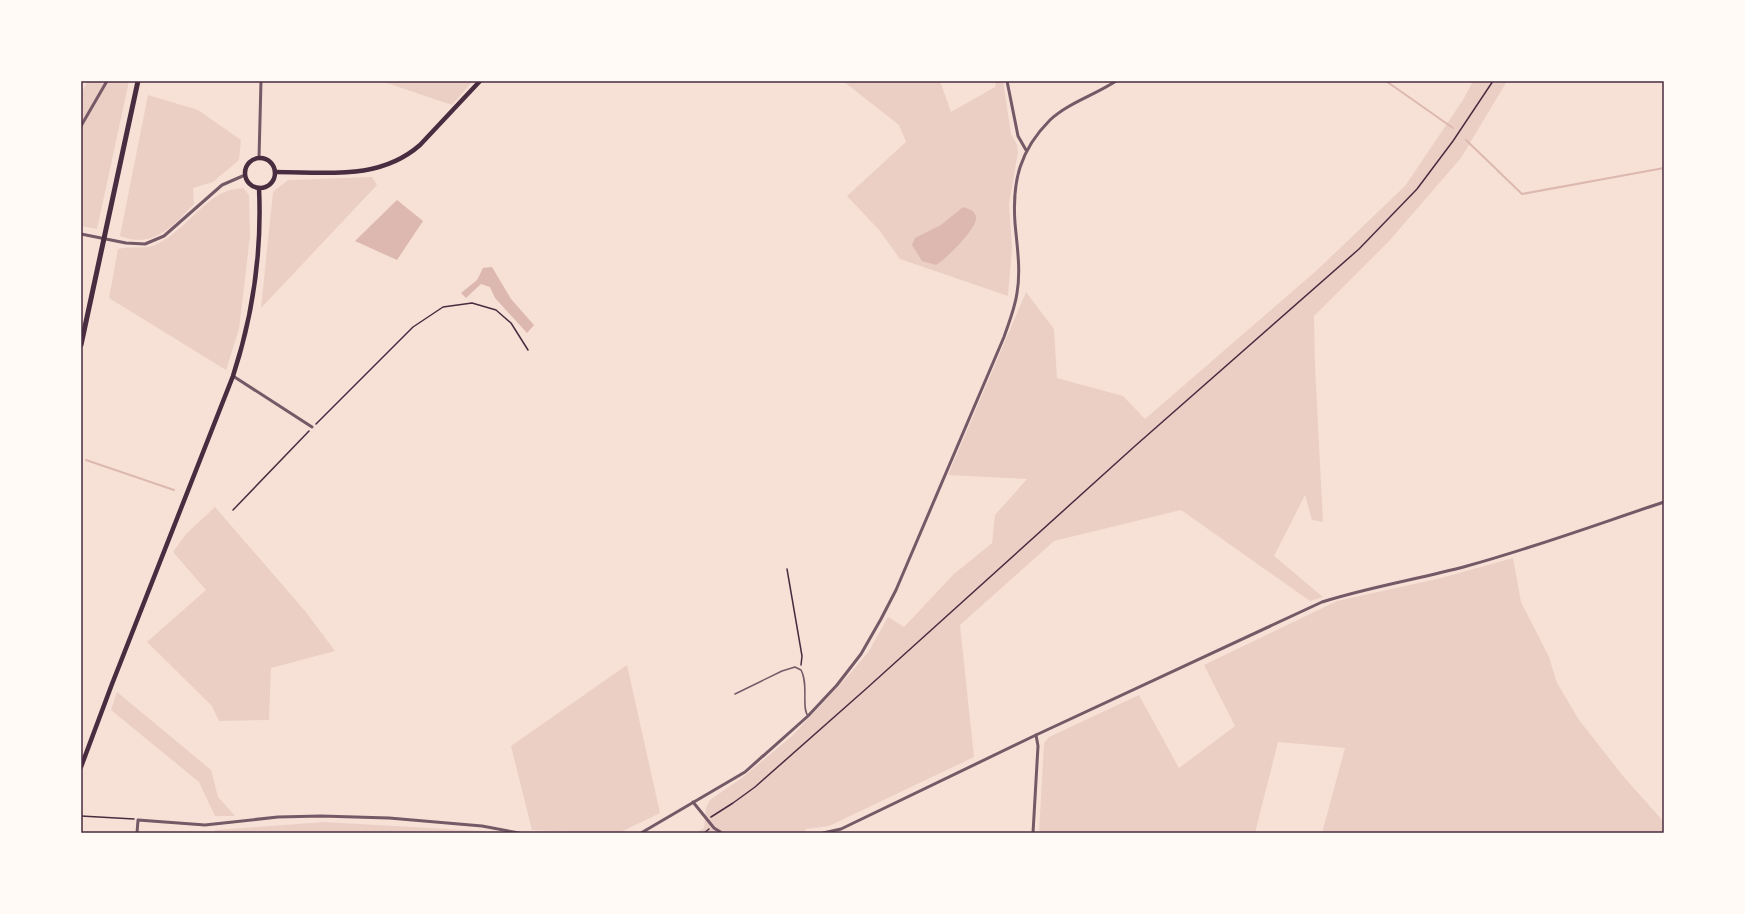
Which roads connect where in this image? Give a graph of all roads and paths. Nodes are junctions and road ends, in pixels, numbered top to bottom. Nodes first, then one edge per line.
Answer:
1 (107, 81) edge
2 (138, 81) edge
3 (261, 81) edge
4 (480, 81) edge
5 (1007, 81) edge
6 (1116, 81) edge
7 (1493, 81) edge
8 (81, 126) edge
9 (1026, 150) junction
10 (259, 158) junction
11 (275, 172) junction
12 (245, 175) junction
13 (259, 188) junction
14 (81, 234) edge
15 (81, 345) edge
16 (528, 350) dead end
17 (233, 376) junction
18 (312, 427) junction
19 (1664, 502) edge
20 (233, 510) dead end
21 (787, 569) dead end
22 (800, 669) junction
23 (735, 694) dead end
24 (808, 716) junction
25 (1036, 735) junction
26 (81, 767) edge
27 (693, 802) junction
28 (81, 816) edge
29 (138, 820) junction
30 (712, 826) junction
31 (137, 833) edge
32 (519, 833) edge
33 (641, 833) edge
34 (704, 833) edge
35 (722, 833) edge
36 (823, 833) edge
37 (1033, 833) edge

1 - 8 street
2 - 15 main road
3 - 10 street
4 - 11 main road
5 - 9 street
6 - 9 street
7 - 30 path
9 - 24 street
10 - 11 main road
10 - 12 main road
11 - 13 main road
12 - 13 main road
12 - 14 street
13 - 17 main road
16 - 18 path
17 - 18 street
17 - 26 main road
18 - 20 path
19 - 25 street
21 - 22 path
22 - 23 lane
22 - 24 lane
24 - 27 street
25 - 36 street
25 - 37 street
27 - 30 street
27 - 33 street
28 - 29 path
29 - 31 street
29 - 32 street
30 - 34 path
30 - 35 street

